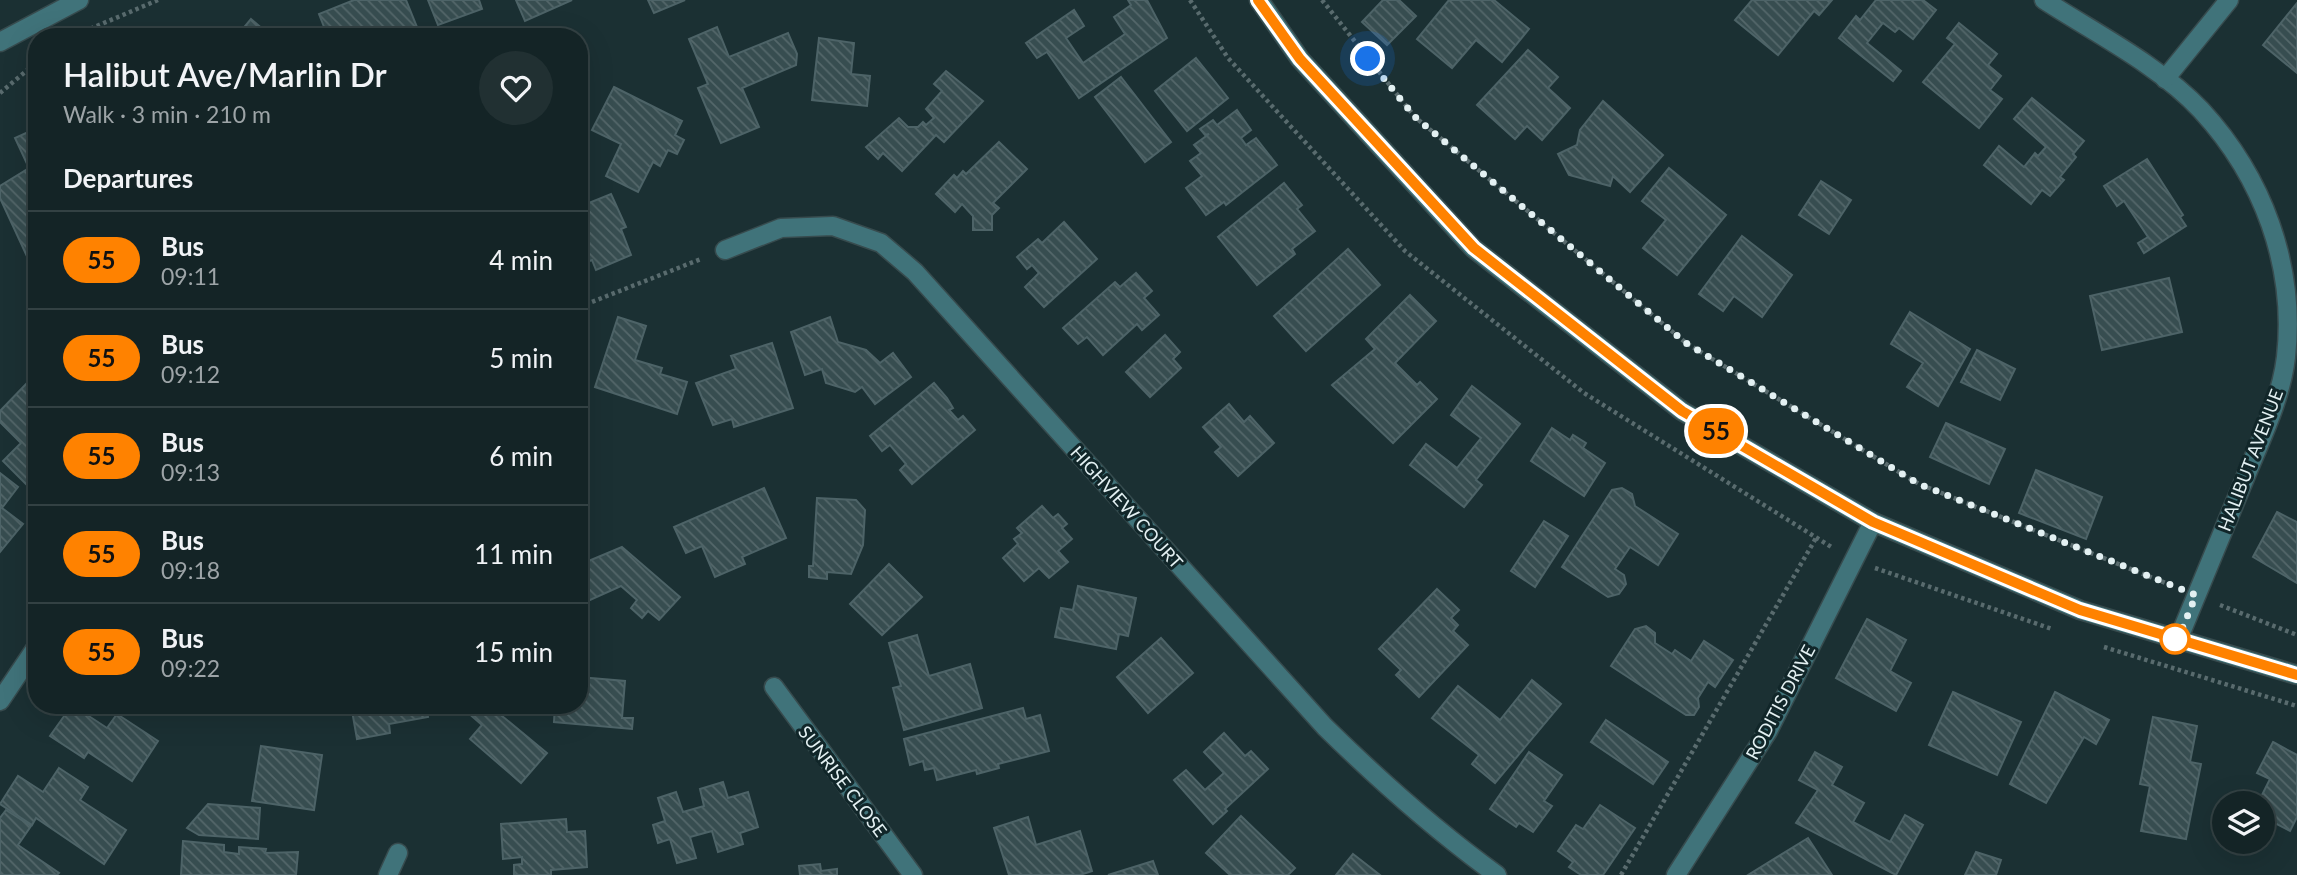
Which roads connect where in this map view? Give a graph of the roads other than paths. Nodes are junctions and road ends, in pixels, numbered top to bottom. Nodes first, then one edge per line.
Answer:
1 (79, 0) edge
2 (1259, 0) edge
3 (2045, 0) edge
4 (2229, 0) edge
5 (0, 42) edge
6 (2165, 79) junction
7 (725, 250) road end
8 (1873, 522) junction
9 (2178, 639) junction
10 (28, 659) edge
11 (2297, 675) edge
12 (774, 687) dead end
13 (0, 701) edge
14 (398, 853) dead end
15 (388, 875) edge
16 (913, 875) edge
17 (1497, 875) edge
18 (1676, 875) edge

1 - 5 street
2 - 8 street
3 - 6 street, HALIBUT AVENUE
4 - 6 street
6 - 9 street, HALIBUT AVENUE
7 - 17 street, HIGHVIEW COURT
8 - 9 street
8 - 18 street, RODITIS DRIVE
9 - 11 street
10 - 13 street
12 - 16 street, SUNRISE CLOSE
14 - 15 street

